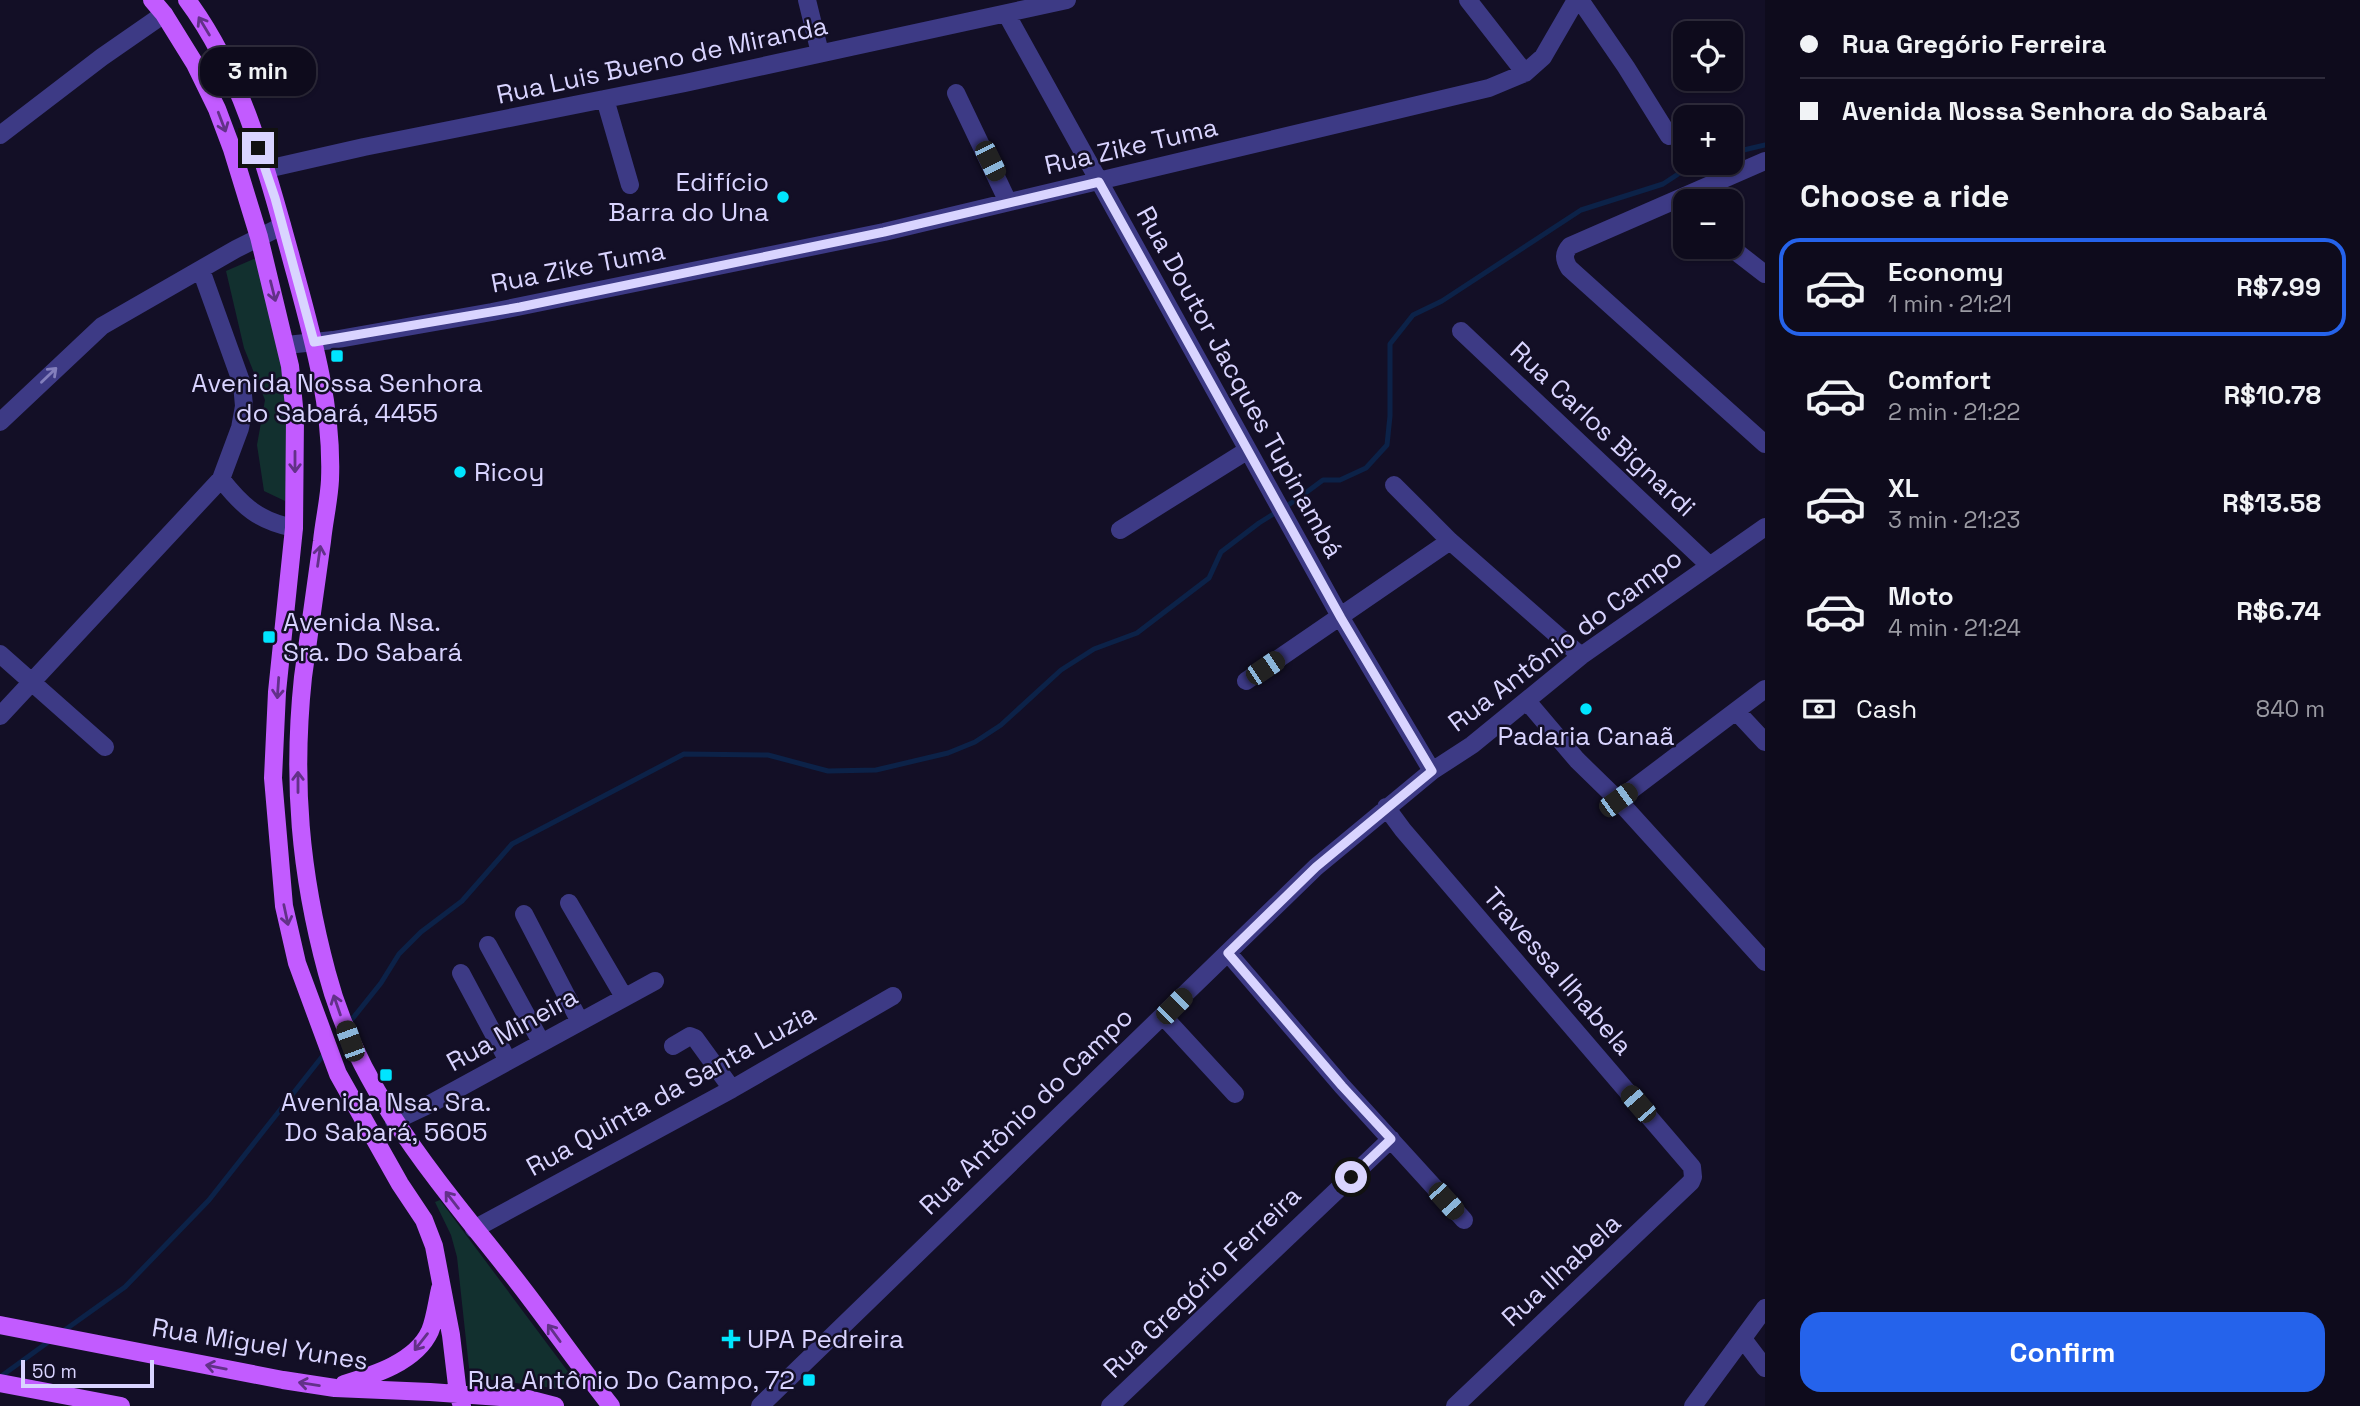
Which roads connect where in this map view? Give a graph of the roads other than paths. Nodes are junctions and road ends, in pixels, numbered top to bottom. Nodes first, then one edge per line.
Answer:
1 (152, 0) edge
2 (187, 0) edge
3 (807, 0) edge
4 (1067, 0) edge
5 (1468, 0) edge
6 (1578, 0) edge
7 (164, 14) junction
8 (1007, 15) junction
9 (820, 54) junction
10 (1525, 73) junction
11 (956, 93) dead end
12 (606, 99) junction
13 (0, 135) edge
14 (1669, 136) dead end
15 (1765, 161) edge
16 (267, 169) junction
17 (1099, 182) junction
18 (630, 185) dead end
19 (1713, 189) edge
20 (1009, 201) junction
21 (1673, 209) edge
22 (282, 226) junction
23 (259, 237) junction
24 (1743, 257) edge
25 (201, 270) junction
26 (1765, 274) edge
27 (1461, 331) dead end
28 (314, 342) junction
29 (286, 345) junction
30 (0, 422) edge
31 (1765, 444) edge
32 (1248, 450) junction
33 (221, 479) junction
34 (1394, 485) dead end
35 (1765, 527) edge
36 (294, 528) junction
37 (1120, 530) dead end
38 (1450, 541) junction
39 (1709, 565) junction
40 (1341, 618) junction
41 (0, 654) edge
42 (1581, 656) junction
43 (1246, 681) dead end
44 (31, 683) junction
45 (1765, 689) edge
46 (1527, 701) junction
47 (1737, 712) junction
48 (0, 716) edge
49 (1765, 742) edge
50 (106, 747) dead end
51 (1432, 771) junction
52 (1618, 800) junction
53 (1386, 807) junction
54 (569, 902) dead end
55 (524, 914) dead end
56 (488, 945) dead end
57 (1228, 953) junction
58 (1765, 962) edge
59 (461, 972) dead end
60 (654, 981) dead end
61 (893, 996) dead end
62 (624, 997) junction
63 (1163, 1016) junction
64 (580, 1022) junction
65 (541, 1042) junction
66 (673, 1046) dead end
67 (508, 1060) junction
68 (732, 1089) junction
69 (1234, 1094) dead end
70 (394, 1121) junction
71 (1391, 1139) junction
72 (1692, 1167) joint
73 (1464, 1220) dead end
74 (474, 1229) junction
75 (442, 1279) junction
76 (1765, 1308) edge
77 (0, 1325) edge
78 (1743, 1339) junction
79 (1765, 1368) edge
80 (0, 1383) edge
81 (335, 1388) junction
82 (460, 1400) edge
83 (121, 1406) edge
84 (555, 1406) edge
85 (611, 1406) edge
86 (760, 1406) edge
87 (1110, 1406) edge
88 (1455, 1406) edge
89 (1693, 1406) edge

1 - 7 main road
16 -> 2 main road
3 - 9 street
4 - 8 street, Rua Luis Bueno de Miranda
5 - 10 street
6 - 10 street, Rua Zike Tuma
6 - 14 street
7 - 13 street
7 -> 23 main road
8 - 9 street, Rua Luis Bueno de Miranda
8 - 17 street, Rua Doutor Jacques Tupinambá
9 - 12 street, Rua Luis Bueno de Miranda
10 - 17 street, Rua Zike Tuma
11 - 20 street
12 - 16 street, Rua Luis Bueno de Miranda
12 - 18 street
15 - 19 street
16 - 22 main road
17 - 20 street, Rua Zike Tuma
17 - 32 street, Rua Doutor Jacques Tupinambá
20 - 28 street, Rua Zike Tuma
21 - 31 street
22 - 23 street
22 - 28 main road
23 - 25 street
23 -> 29 main road
24 - 26 street
30 -> 25 street
25 - 33 street
27 - 39 street, Rua Carlos Bignardi
28 - 29 street, Rua Zike Tuma
70 -> 28 main road
29 -> 36 main road
32 - 37 street
32 - 40 street, Rua Doutor Jacques Tupinambá
33 - 36 street
33 - 44 street
34 - 38 street
35 - 39 street, Rua Antônio do Campo
36 -> 75 main road
38 - 40 street
38 - 42 street
39 - 42 street, Rua Antônio do Campo
40 - 43 street
40 - 51 street, Rua Doutor Jacques Tupinambá
41 - 44 street
42 - 46 street, Rua Antônio do Campo
44 - 48 street
44 - 50 street
45 - 47 street
46 - 51 street, Rua Antônio do Campo
46 - 52 street
47 - 49 street
47 - 52 street
51 - 53 street, Rua Antônio do Campo
52 - 58 street
53 - 57 street, Rua Antônio do Campo
53 - 72 street, Travessa Ilhabela
54 - 62 street
55 - 64 street
56 - 65 street
57 - 63 street, Rua Antônio do Campo
57 - 71 street
59 - 67 street
60 - 62 street, Rua Mineira
61 - 68 street, Rua Quinta da Santa Luzia
62 - 64 street, Rua Mineira
63 - 69 street
63 - 86 street, Rua Antônio do Campo
64 - 65 street, Rua Mineira
65 - 67 street, Rua Mineira
66 - 68 street
67 - 70 street, Rua Mineira
68 - 74 street, Rua Quinta da Santa Luzia
74 -> 70 main road
71 - 73 street
71 - 87 street, Rua Gregório Ferreira
72 - 88 street, Rua Ilhabela
85 -> 74 main road
75 -> 81 main road
75 - 82 main road
76 - 78 street
81 -> 77 main road, Rua Miguel Yunes
78 - 79 street
78 - 89 street
80 - 83 main road
81 - 82 main road, Rua Miguel Yunes
82 - 84 main road, Rua Miguel Yunes

